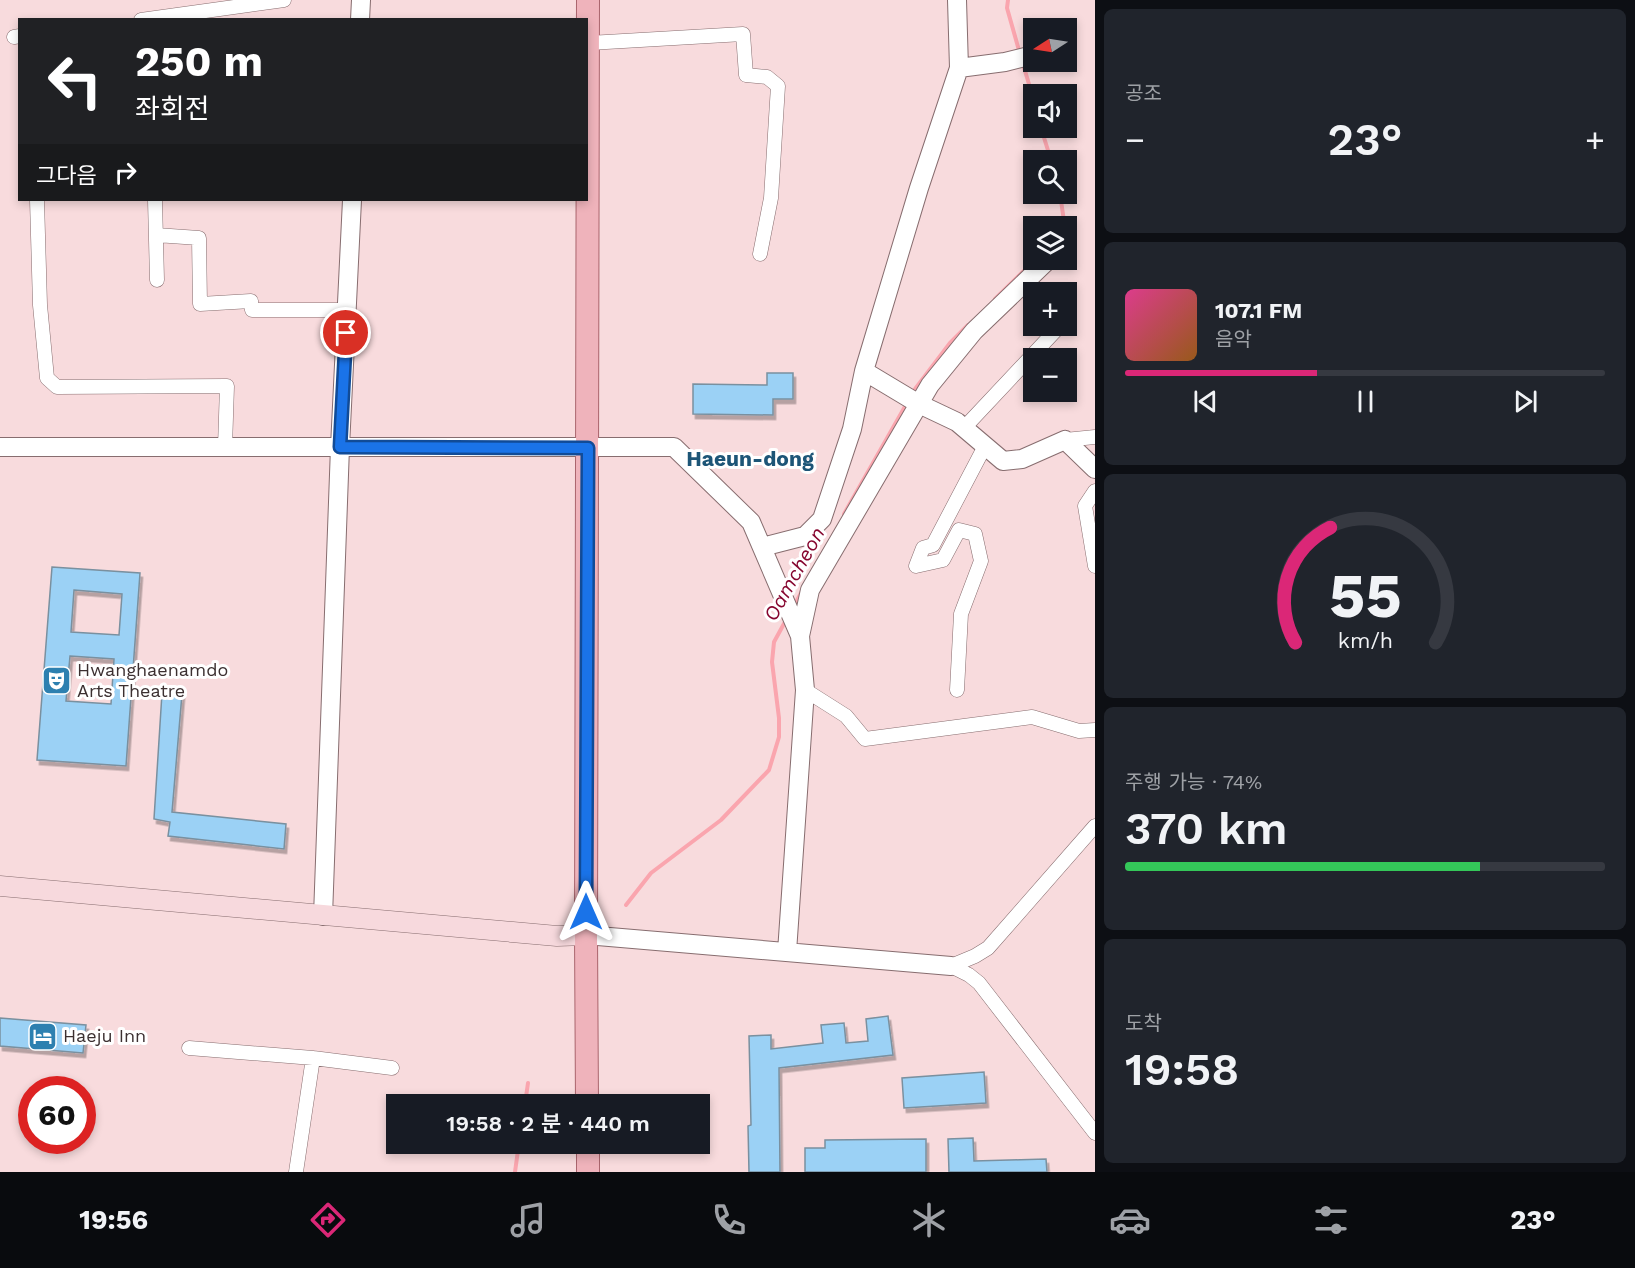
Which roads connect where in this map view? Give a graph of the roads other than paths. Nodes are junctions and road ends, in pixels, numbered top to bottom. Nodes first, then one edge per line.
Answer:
1 (284, 0) edge
2 (361, 0) edge
3 (588, 0) edge
4 (957, 0) edge
5 (155, 18) edge
6 (360, 18) edge
7 (589, 43) junction
8 (1023, 58) edge
9 (960, 68) junction
10 (37, 201) edge
11 (155, 201) edge
12 (352, 201) edge
13 (156, 235) junction
14 (760, 254) dead end
15 (1038, 270) edge
16 (157, 280) dead end
17 (348, 310) junction
18 (1050, 336) edge
19 (864, 371) junction
20 (912, 400) junction
21 (964, 428) junction
22 (1095, 437) edge
23 (1065, 440) junction
24 (986, 446) junction
25 (0, 447) edge
26 (225, 447) junction
27 (340, 447) junction
28 (588, 448) junction
29 (1095, 469) edge
30 (1095, 491) edge
31 (762, 547) junction
32 (1095, 566) edge
33 (797, 630) junction
34 (805, 690) junction
35 (957, 690) dead end
36 (1095, 730) edge
37 (1095, 826) edge
38 (0, 886) edge
39 (323, 915) junction
40 (586, 935) junction
41 (787, 952) junction
42 (951, 966) junction
43 (189, 1048) dead end
44 (313, 1058) junction
45 (392, 1068) dead end
46 (587, 1094) edge
47 (1095, 1133) edge
48 (588, 1154) edge
49 (296, 1172) edge
50 (588, 1172) edge

1 - 5 street
2 - 6 street
3 - 7 main road
4 - 9 street
7 - 14 street
7 - 28 main road
8 - 9 street
9 - 19 street
10 - 26 street
11 - 13 street
12 - 17 street
13 - 16 street
13 - 17 street
15 - 20 street
17 - 27 street
18 - 21 street
19 - 20 street
19 - 31 street
20 - 21 street
20 - 33 street
21 - 24 street
22 - 23 street
23 - 24 street
23 - 29 street
24 - 35 street
25 - 26 street
26 - 27 street
27 - 28 street
27 - 39 street
28 - 31 street
28 - 40 main road
30 - 32 street
31 - 33 street
33 - 34 street
34 - 36 street
34 - 41 street
37 - 42 street
38 - 39 main road
39 - 40 main road
40 - 41 street
40 - 46 main road
41 - 42 street
42 - 47 street
43 - 44 street
44 - 45 street
44 - 49 street
48 - 50 main road

